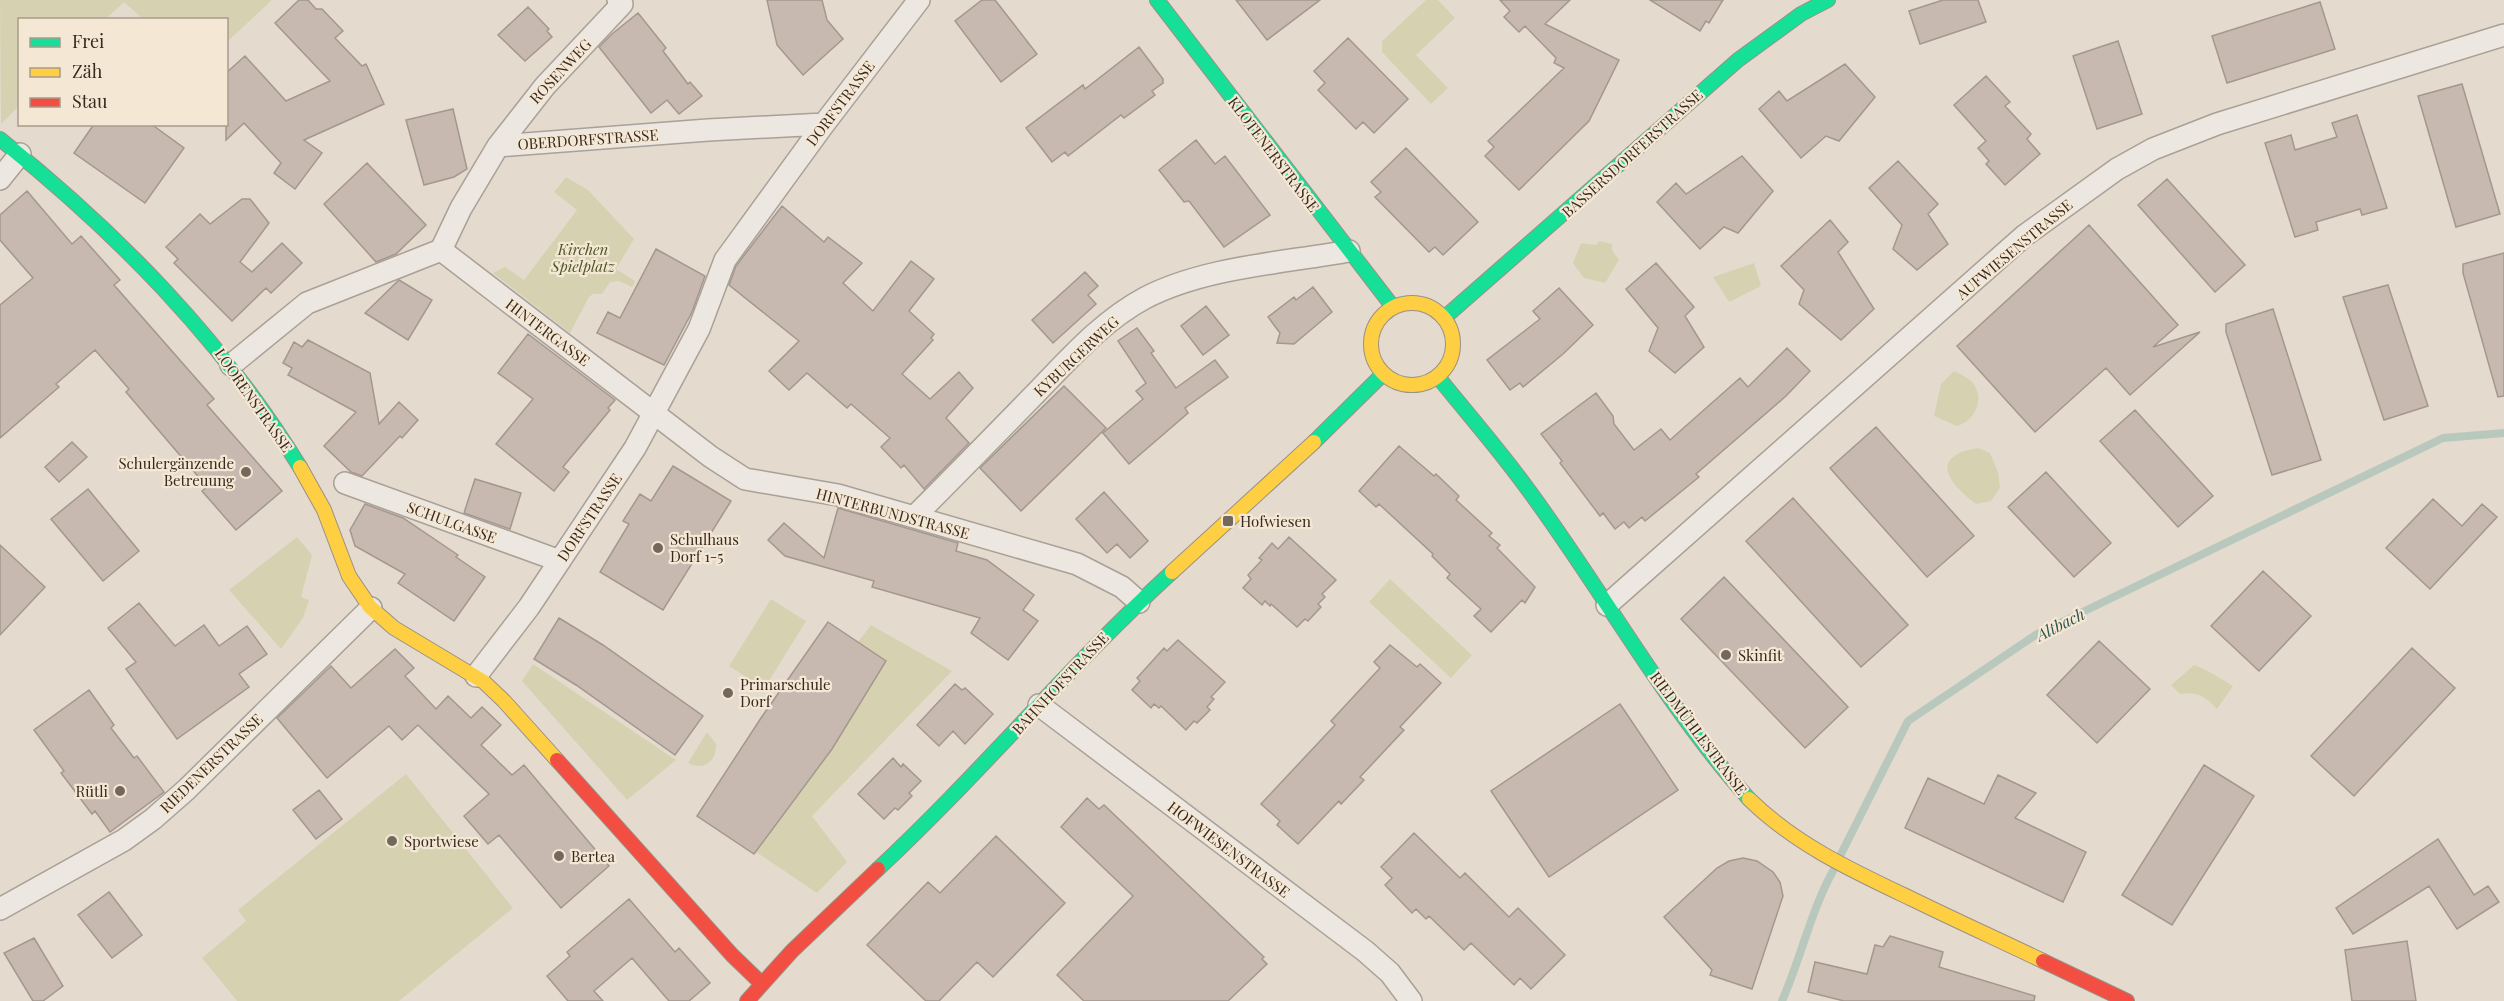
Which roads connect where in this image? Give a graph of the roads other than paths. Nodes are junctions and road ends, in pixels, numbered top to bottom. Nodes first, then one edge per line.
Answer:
1 (618, 0) edge
2 (919, 0) edge
3 (1157, 0) edge
4 (1828, 0) edge
5 (2504, 34) edge
6 (824, 124) junction
7 (0, 139) edge
8 (498, 146) junction
9 (20, 154) junction
10 (0, 179) edge
11 (441, 250) junction
12 (1349, 251) junction
13 (1393, 307) junction
14 (1444, 318) junction
15 (231, 365) junction
16 (1383, 374) junction
17 (1438, 377) junction
18 (655, 414) junction
19 (345, 483) dead end
20 (914, 517) junction
21 (560, 561) junction
22 (1139, 602) junction
23 (1606, 605) junction
24 (370, 608) junction
25 (476, 676) junction
26 (1040, 705) junction
27 (0, 909) edge
28 (762, 984) junction
29 (747, 1001) edge
30 (1411, 1001) edge
31 (2127, 1001) edge

1 - 8 street, ROSENWEG
2 - 6 street, DORFSTRASSE
3 - 12 street, KLOTENERSTRASSE
4 - 14 street, BASSERSDORFERSTRASSE
5 - 23 street, AUFWIESENSTRASSE
6 - 8 street, OBERDORFSTRASSE
6 - 18 street, DORFSTRASSE
7 - 9 street, LOORENSTRASSE
8 - 11 street, OBERDORFSTRASSE
9 - 10 street
9 - 15 street, LOORENSTRASSE
11 - 15 street
11 - 18 street, HINTERGASSE
12 - 13 street, KLOTENERSTRASSE
12 - 20 street, KYBURGERWEG
13 - 14 street
13 - 16 street
14 - 17 street
15 - 24 street, LOORENSTRASSE
16 - 17 street
16 - 22 street, BAHNHOFSTRASSE
17 - 23 street, RIEDMÜHLESTRASSE
18 - 20 street, HINTERBUNDSTRASSE
18 - 21 street, DORFSTRASSE
19 - 21 street, SCHULGASSE
20 - 22 street, HINTERBUNDSTRASSE
21 - 25 street, DORFSTRASSE
22 - 26 street, BAHNHOFSTRASSE
23 - 31 street, RIEDMÜHLESTRASSE
24 - 25 street, LOORENSTRASSE
24 - 27 street, RIEDENERSTRASSE
25 - 28 street
26 - 28 street, BAHNHOFSTRASSE
26 - 30 street, HOFWIESENSTRASSE
28 - 29 street, BAHNHOFSTRASSE

